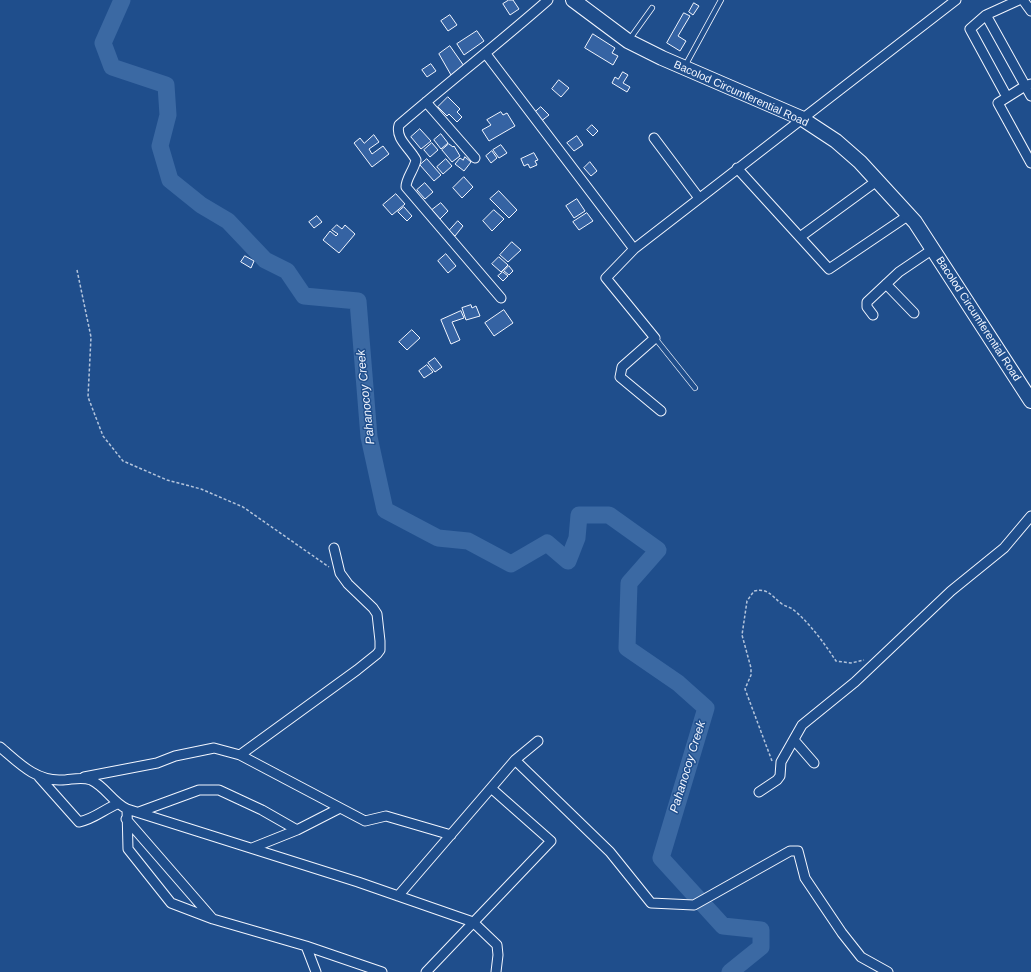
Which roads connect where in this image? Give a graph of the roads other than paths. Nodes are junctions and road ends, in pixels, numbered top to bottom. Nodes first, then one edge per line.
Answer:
1 (548, 0) edge
2 (573, 0) edge
3 (721, 0) edge
4 (956, 0) edge
5 (1025, 1) edge
6 (652, 8) dead end
7 (1031, 11) edge
8 (986, 15) junction
9 (628, 41) junction
10 (486, 54) junction
11 (684, 68) junction
12 (1028, 85) edge
13 (1031, 96) edge
14 (1007, 97) junction
15 (426, 102) junction
16 (801, 118) junction
17 (654, 138) dead end
18 (475, 158) dead end
19 (1031, 164) edge
20 (737, 168) junction
21 (878, 180) junction
22 (699, 198) junction
23 (909, 215) junction
24 (800, 237) junction
25 (634, 249) junction
26 (933, 249) junction
27 (886, 284) junction
28 (501, 298) dead end
29 (914, 313) dead end
30 (873, 315) dead end
31 (655, 338) junction
32 (696, 388) dead end
33 (1031, 401) edge
34 (661, 411) dead end
35 (1031, 516) edge
36 (334, 548) dead end
37 (794, 740) junction
38 (538, 741) dead end
39 (0, 747) edge
40 (240, 755) junction
41 (515, 760) junction
42 (814, 763) dead end
43 (38, 776) junction
44 (83, 778) junction
45 (491, 788) junction
46 (759, 792) dead end
47 (117, 804) junction
48 (340, 808) junction
49 (127, 809) junction
50 (139, 812) junction
51 (126, 819) junction
52 (298, 830) junction
53 (451, 835) junction
54 (252, 848) junction
55 (398, 896) junction
56 (213, 920) junction
57 (472, 922) junction
58 (306, 946) junction
59 (361, 969) edge
60 (316, 972) edge
61 (382, 972) edge
62 (426, 972) edge
63 (496, 972) edge
64 (888, 972) edge

1 - 10 street
2 - 9 main road, Bacolod Circumferential Road
3 - 11 lane
4 - 16 street
5 - 7 street
5 - 8 street
6 - 9 lane
8 - 12 street
8 - 14 street
9 - 11 main road, Bacolod Circumferential Road
10 - 15 street
10 - 25 street
11 - 16 main road, Bacolod Circumferential Road
12 - 13 street
12 - 14 street
14 - 19 street
15 - 18 street
15 - 28 street
16 - 20 street
16 - 21 main road, Bacolod Circumferential Road
17 - 22 street
20 - 22 street
20 - 24 street
21 - 23 main road, Bacolod Circumferential Road
21 - 24 street
22 - 25 street
23 - 24 street
23 - 26 main road, Bacolod Circumferential Road
25 - 31 street
26 - 27 street
26 - 33 main road, Bacolod Circumferential Road
27 - 29 street
27 - 30 street
31 - 32 lane
31 - 34 street
35 - 37 street
36 - 40 street
37 - 42 street
37 - 46 street
38 - 41 street
39 - 43 street
40 - 44 street
40 - 48 street
41 - 45 street
41 - 64 street
43 - 44 street
43 - 47 street
44 - 47 street
45 - 53 street
45 - 57 street
47 - 49 street
48 - 52 street
48 - 53 street
49 - 50 street
49 - 51 street
50 - 52 street
50 - 54 street
51 - 56 street
51 - 56 street
52 - 54 street
53 - 55 street
54 - 55 street
55 - 57 street
56 - 58 street
57 - 62 street
57 - 63 street
58 - 59 street
58 - 60 street
59 - 61 street

